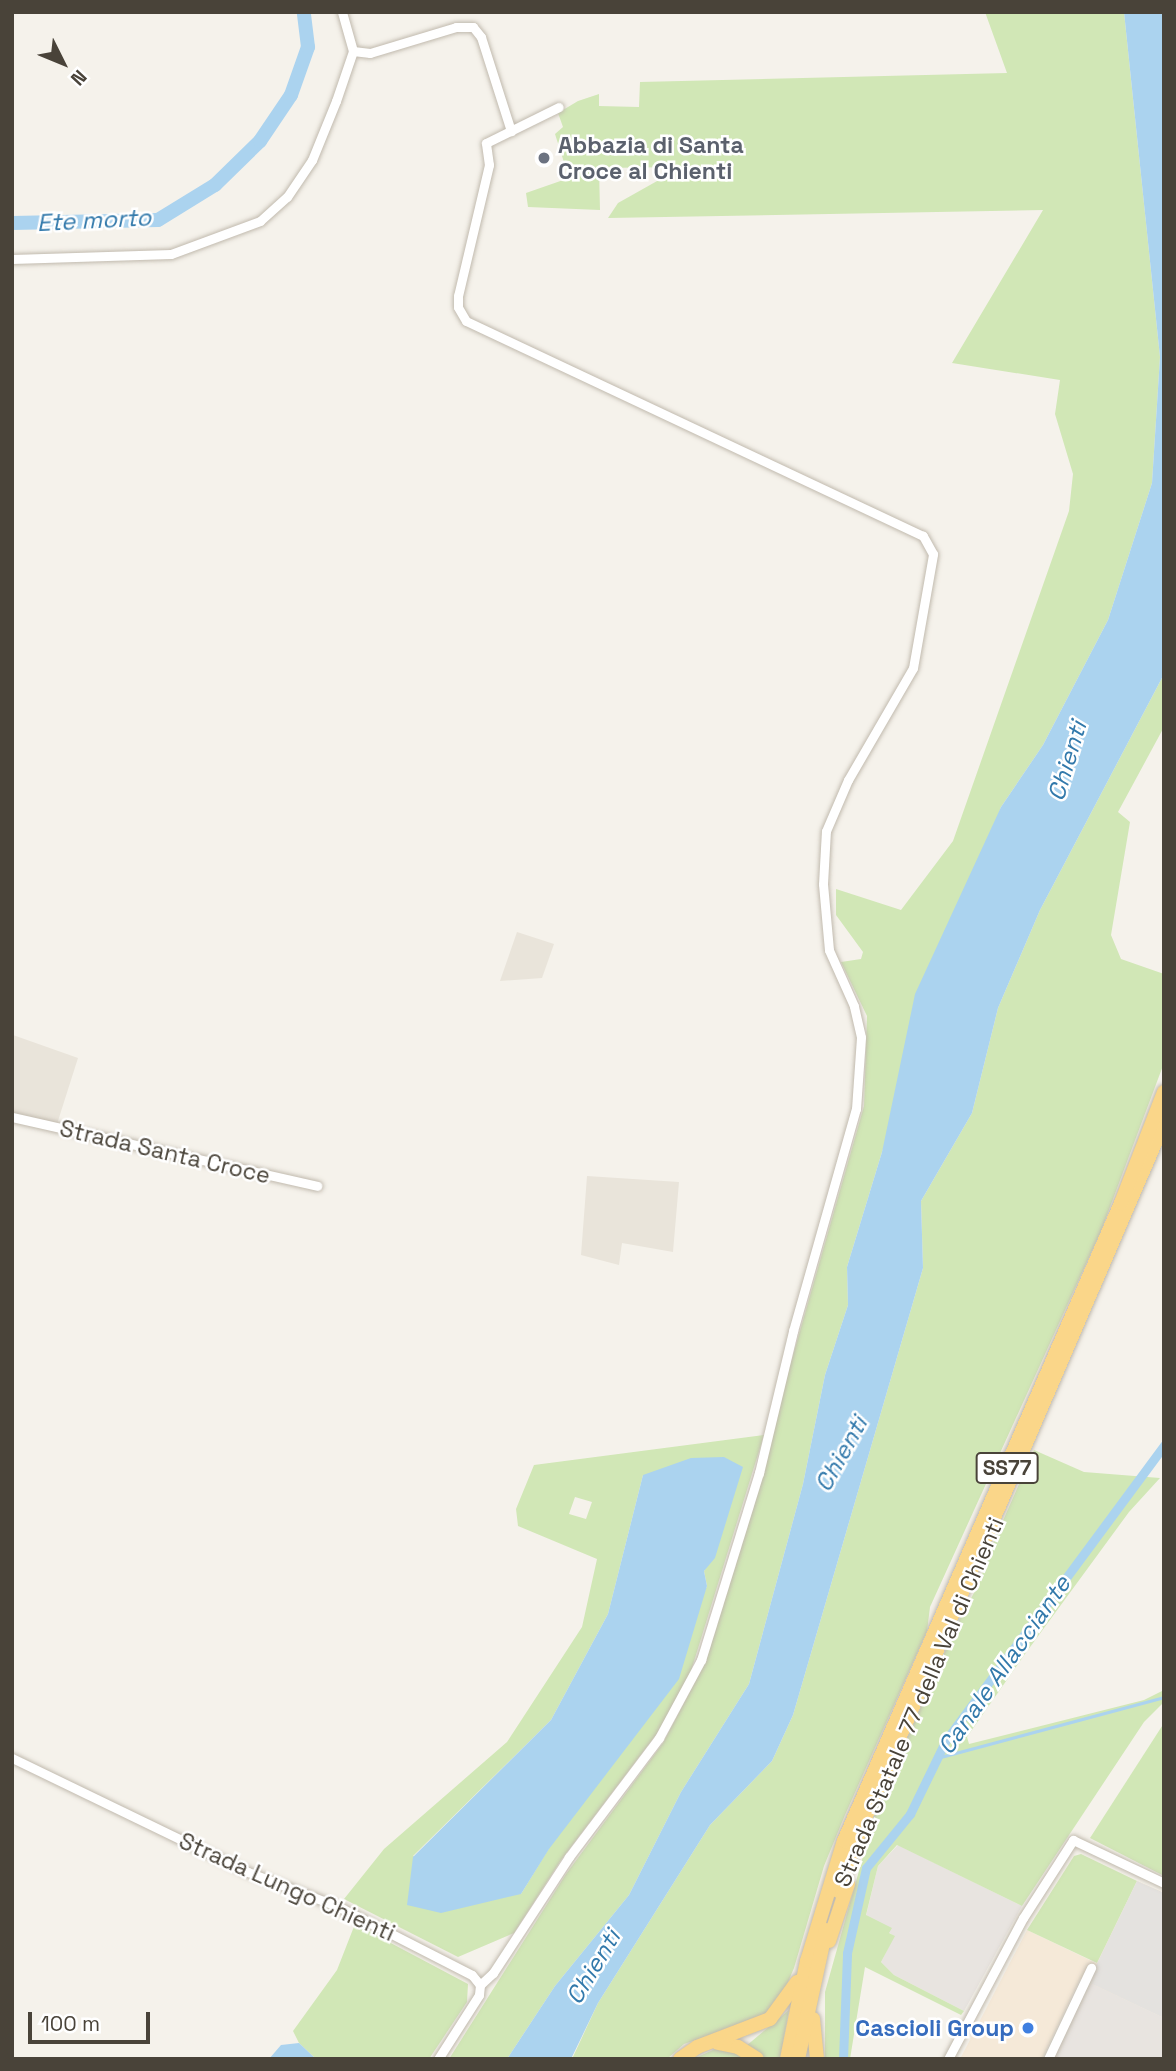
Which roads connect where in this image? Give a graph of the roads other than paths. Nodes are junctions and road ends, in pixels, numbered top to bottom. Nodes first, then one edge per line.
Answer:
1 (342, 12) edge
2 (353, 51) junction
3 (559, 107) dead end
4 (511, 131) junction
5 (12, 259) edge
6 (1164, 1092) edge
7 (12, 1118) edge
8 (1164, 1122) edge
9 (317, 1186) dead end
10 (12, 1758) edge
11 (849, 1843) junction
12 (1164, 1883) edge
13 (1091, 1968) dead end
14 (480, 1985) junction
15 (710, 2043) junction
16 (950, 2056) edge
17 (438, 2059) edge
18 (680, 2059) edge
19 (757, 2059) edge
20 (787, 2059) edge
21 (798, 2059) edge
22 (817, 2059) edge
23 (1048, 2059) edge

1 - 2 street
2 - 4 street
2 - 5 street
3 - 4 street
4 - 14 street
6 - 11 highway, Strada Statale 77 della Val di Chienti / SS77
7 - 9 street, Strada Santa Croce
8 - 11 highway, Strada Statale 77 della Val di Chienti / SS77
10 - 14 street, Strada Lungo Chienti
11 - 15 highway
11 - 20 highway, Strada Statale 77 della Val di Chienti / SS77
11 - 21 highway, Strada Statale 77 della Val di Chienti / SS77
11 - 22 highway
12 - 16 street
13 - 23 street
14 - 17 street
15 - 18 highway
15 - 19 highway

